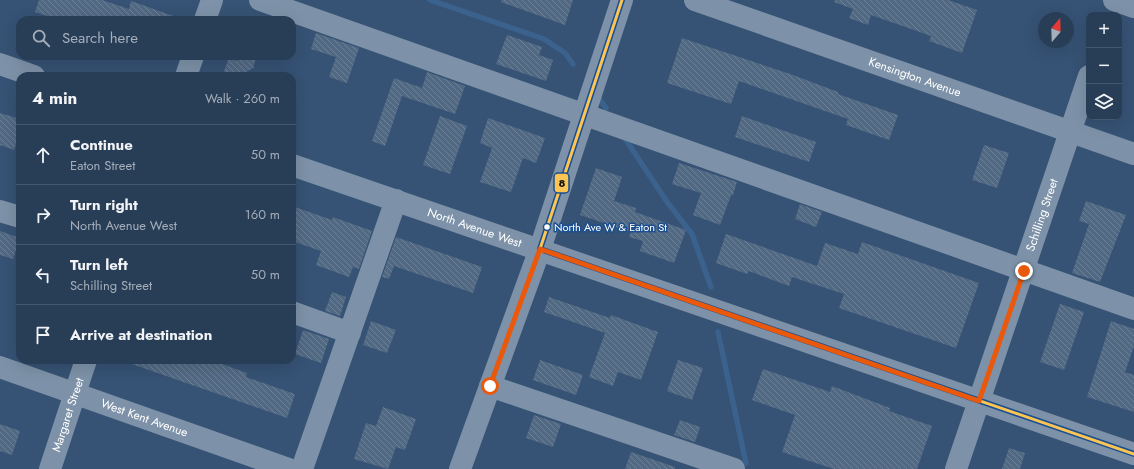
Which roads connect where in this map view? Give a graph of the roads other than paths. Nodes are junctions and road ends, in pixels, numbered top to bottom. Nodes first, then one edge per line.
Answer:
1 (212, 0) edge
2 (260, 0) edge
3 (622, 0) edge
4 (695, 0) edge
5 (1115, 0) edge
6 (1134, 7) edge
7 (1111, 12) edge
8 (206, 16) edge
9 (192, 60) edge
10 (0, 64) edge
11 (23, 72) edge
12 (187, 72) edge
13 (1086, 84) edge
14 (584, 115) junction
15 (1070, 132) junction
16 (1134, 154) edge
17 (296, 166) edge
18 (396, 200) junction
19 (0, 210) edge
20 (16, 216) edge
21 (540, 249) junction
22 (1024, 271) junction
23 (1134, 309) edge
24 (296, 313) edge
25 (350, 333) junction
26 (85, 364) edge
27 (0, 367) edge
28 (490, 386) junction
29 (75, 393) junction
30 (979, 401) junction
31 (1134, 454) edge
32 (50, 469) edge
33 (289, 469) edge
34 (302, 469) edge
35 (460, 469) edge
36 (734, 469) edge
37 (956, 469) edge

1 - 8 street
2 - 14 street
3 - 14 street
4 - 15 street, Kensington Avenue
5 - 6 street
5 - 7 street
9 - 12 street
10 - 11 street
13 - 15 street, Schilling Street
14 - 21 street
14 - 22 street
15 - 16 street, Kensington Avenue
15 - 22 street, Schilling Street
17 - 18 street, North Avenue West
18 - 21 street, North Avenue West
18 - 25 street
19 - 20 street
21 - 28 street
21 - 30 street, North Avenue West
22 - 23 street
22 - 30 street, Schilling Street
24 - 25 street
25 - 34 street
26 - 29 street, Margaret Street
27 - 29 street, West Kent Avenue
28 - 35 street
28 - 36 street
29 - 32 street, Margaret Street
29 - 33 street, West Kent Avenue
30 - 31 street, North Avenue West
30 - 37 street, Schilling Street

